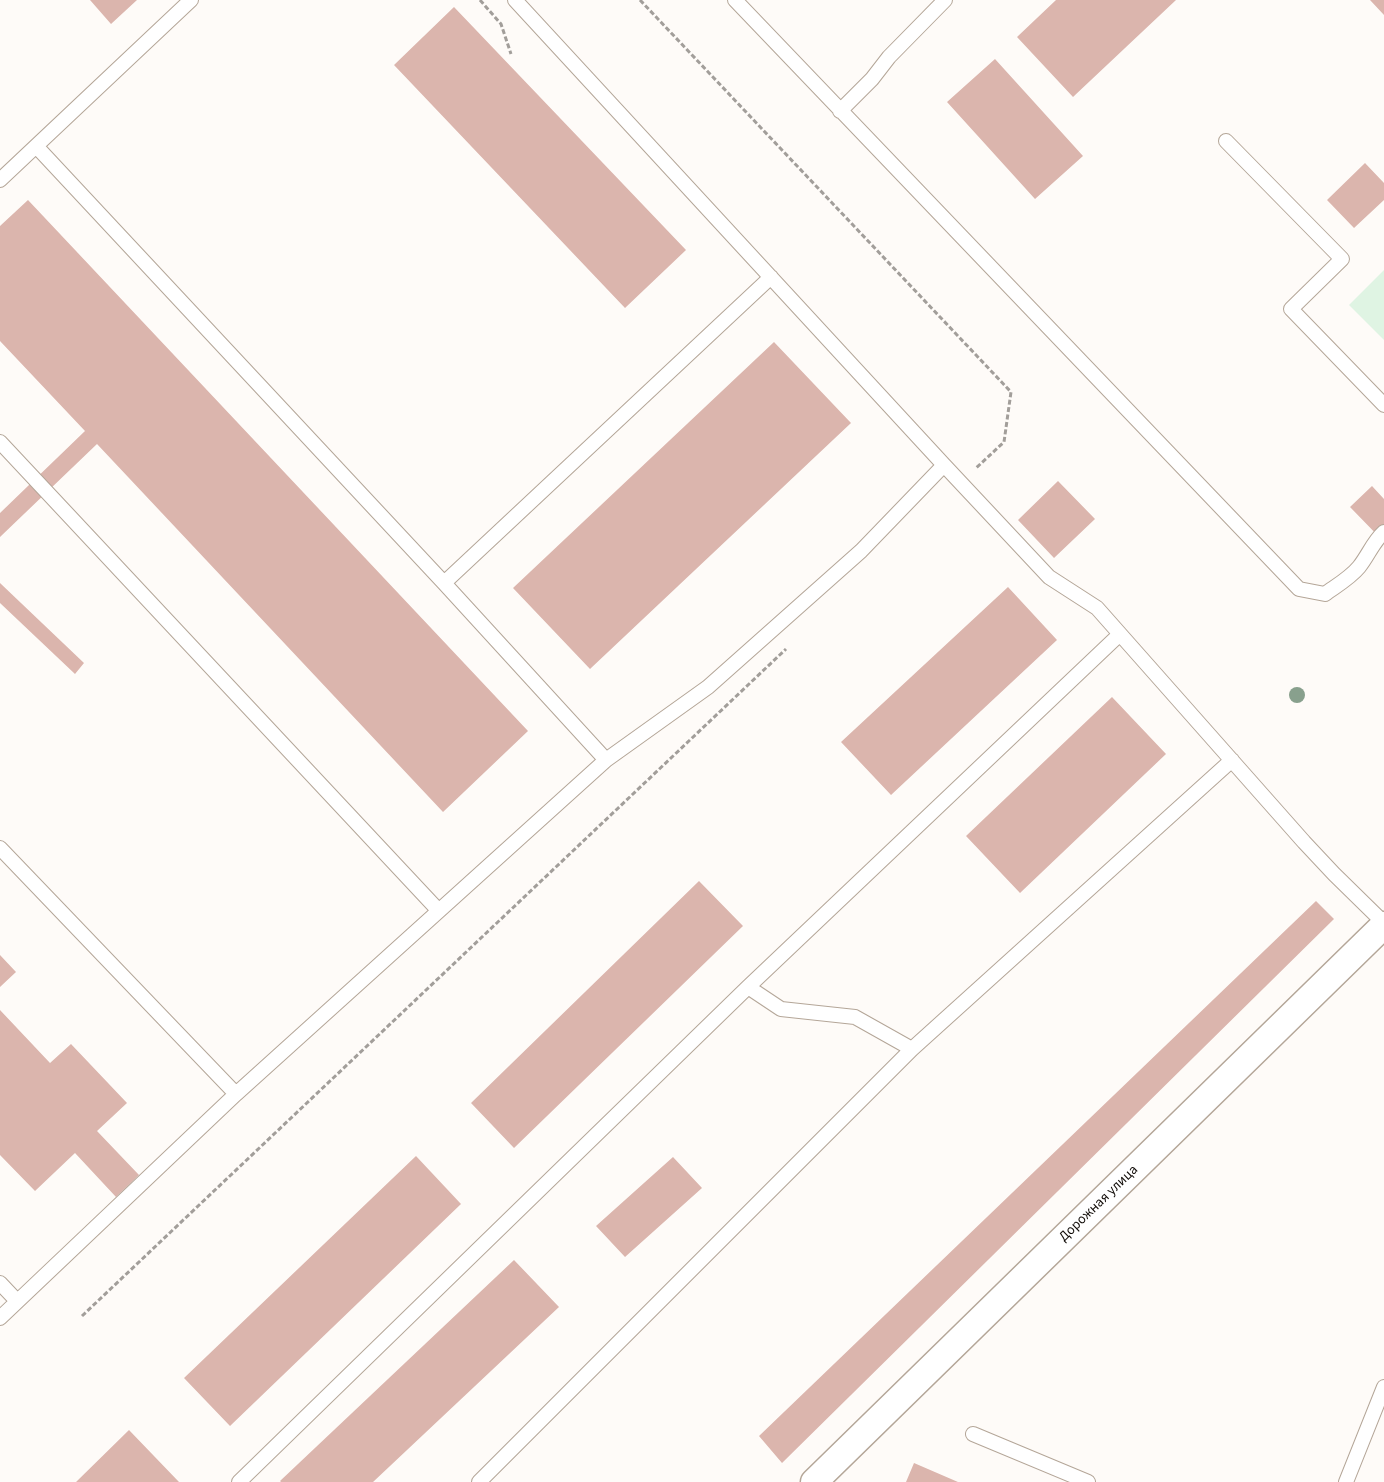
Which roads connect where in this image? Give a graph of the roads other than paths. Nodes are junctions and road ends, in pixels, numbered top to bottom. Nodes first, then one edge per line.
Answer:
1 (191, 0) edge
2 (515, 0) edge
3 (735, 0) edge
4 (945, 0) edge
5 (840, 111) junction
6 (1226, 141) dead end
7 (36, 146) junction
8 (0, 180) edge
9 (771, 277) junction
10 (1384, 405) edge
11 (0, 442) edge
12 (944, 465) junction
13 (1384, 532) edge
14 (444, 582) junction
15 (1120, 634) junction
16 (606, 760) junction
17 (1232, 760) junction
18 (0, 848) edge
19 (438, 911) junction
20 (1384, 924) edge
21 (748, 988) junction
22 (912, 1050) junction
23 (236, 1094) junction
24 (0, 1283) edge
25 (17, 1301) junction
26 (0, 1318) edge
27 (1384, 1387) edge
28 (973, 1434) dead end
29 (239, 1482) edge
30 (479, 1482) edge
31 (814, 1482) edge
32 (1088, 1482) edge
33 (1346, 1482) edge

1 - 7 lane
2 - 9 lane
3 - 5 lane
4 - 5 lane
5 - 13 lane
6 - 10 lane
7 - 8 lane
7 - 14 lane
9 - 12 lane
9 - 14 lane
11 - 19 lane
12 - 15 lane
12 - 16 lane
14 - 16 lane
15 - 17 lane
15 - 21 lane
16 - 19 lane
17 - 20 lane
17 - 22 lane
18 - 23 lane
19 - 23 lane
20 - 31 street, Дорожная улица
21 - 22 lane
21 - 29 lane
22 - 30 lane
23 - 25 lane
24 - 25 lane
25 - 26 lane
27 - 33 lane
28 - 32 lane

